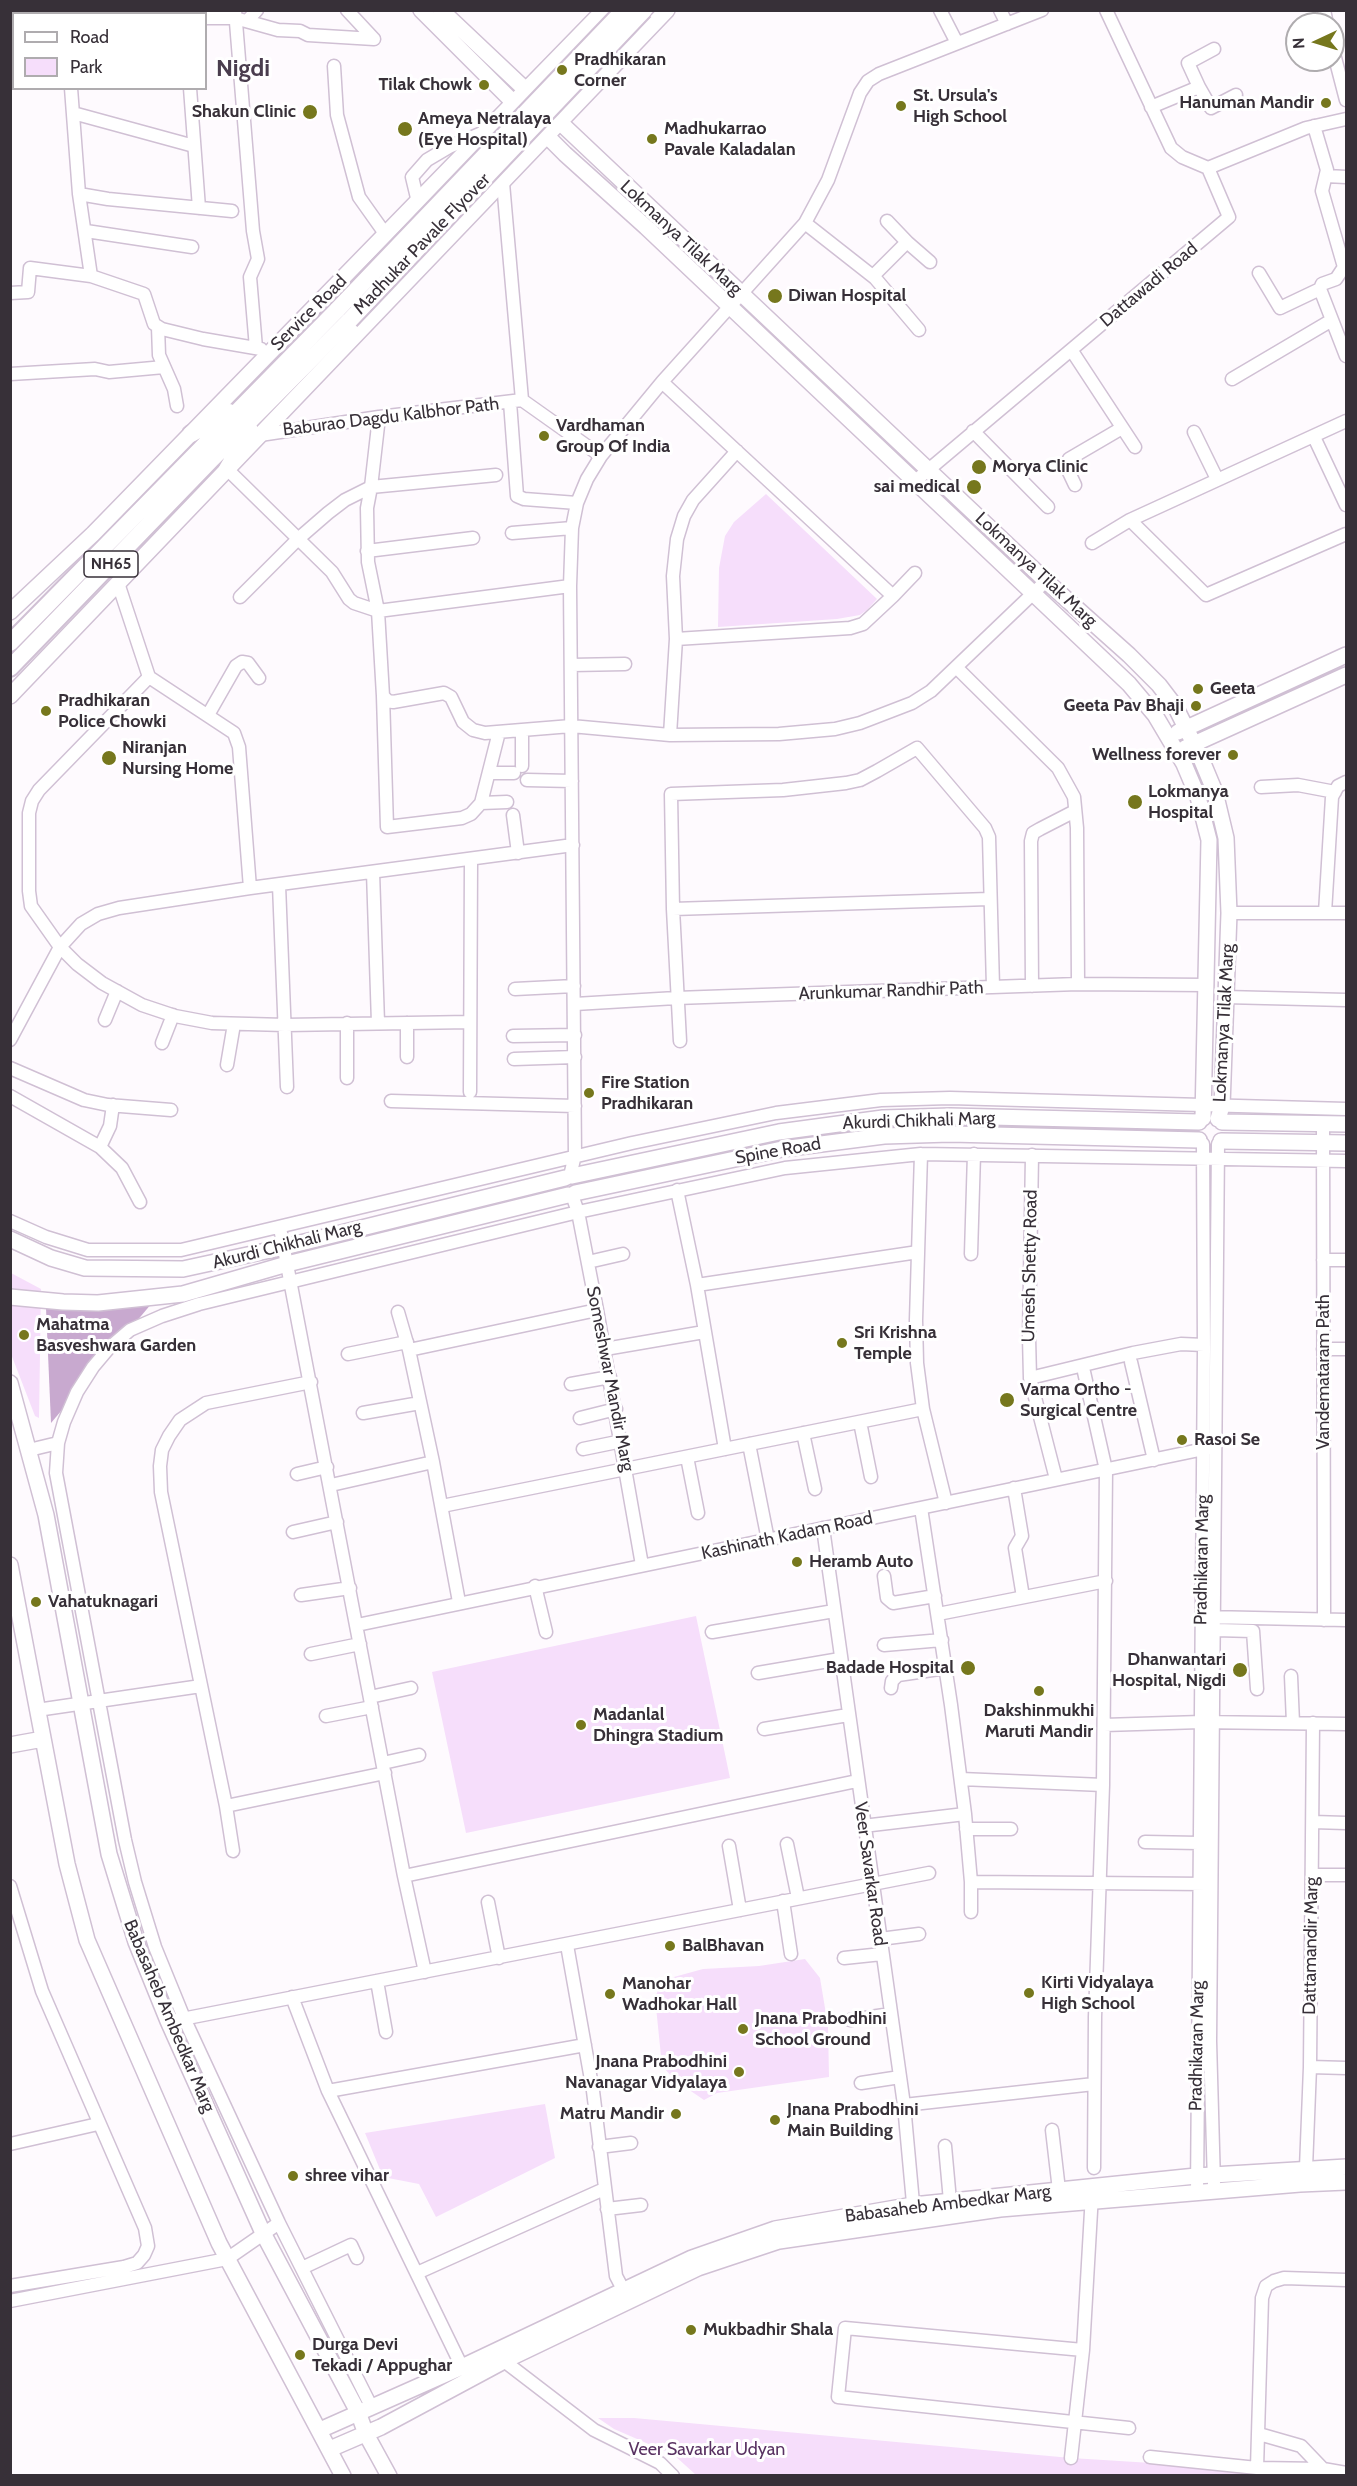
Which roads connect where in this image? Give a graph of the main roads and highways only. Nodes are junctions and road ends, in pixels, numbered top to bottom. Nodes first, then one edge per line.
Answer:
1 (421, 10) edge
2 (441, 10) edge
3 (604, 10) edge
4 (624, 10) edge
5 (644, 10) edge
6 (668, 10) edge
7 (526, 92) junction
8 (514, 105) junction
9 (559, 123) junction
10 (547, 136) junction
11 (656, 215) junction
12 (646, 227) junction
13 (344, 314) junction
14 (253, 408) junction
15 (190, 434) junction
16 (206, 454) junction
17 (228, 469) junction
18 (10, 612) edge
19 (10, 643) edge
20 (1347, 655) edge
21 (10, 668) edge
22 (1347, 675) edge
23 (10, 696) edge
24 (1186, 728) junction
25 (1169, 736) junction
26 (1194, 744) junction
27 (1178, 752) junction
28 (1211, 1116) junction
29 (1347, 1124) edge
30 (1347, 1143) edge
31 (1210, 1148) junction
32 (569, 1177) junction
33 (572, 1194) junction
34 (10, 1239) edge
35 (10, 1297) edge
36 (10, 1383) edge
37 (10, 1565) edge
38 (43, 1739) junction
39 (10, 1745) edge
40 (1347, 2167) edge
41 (1347, 2182) edge
42 (1092, 2193) junction
43 (626, 2295) junction
44 (500, 2355) junction
45 (365, 2409) junction
46 (381, 2427) junction
47 (320, 2430) junction
48 (366, 2434) junction
49 (330, 2449) junction
50 (343, 2475) edge
51 (389, 2475) edge

1 - 8 main road, Lokmanya Tilak Marg
2 - 7 main road, Lokmanya Tilak Marg
3 - 7 main road, Service Road
4 - 13 highway, Madhukar Pavale Flyover / NH65, bridge
5 - 13 highway, Madhukar Pavale Flyover / NH65, bridge
6 - 9 main road
7 - 8 main road, Service Road
7 - 9 main road, Lokmanya Tilak Marg
8 - 10 main road, Lokmanya Tilak Marg
8 - 15 main road, Service Road
9 - 10 main road
9 - 11 main road, Lokmanya Tilak Marg
10 - 12 main road, Lokmanya Tilak Marg
10 - 17 main road
11 - 12 main road
11 - 24 main road, Lokmanya Tilak Marg
12 - 25 main road, Lokmanya Tilak Marg
13 - 14 highway, NH65
14 - 15 highway
14 - 16 highway, NH65
14 - 17 highway
15 - 18 main road, Service Road
16 - 19 highway, NH65
16 - 21 highway, NH65
17 - 23 main road
20 - 24 main road
22 - 26 main road
24 - 25 main road
24 - 26 main road, Lokmanya Tilak Marg
25 - 27 main road, Lokmanya Tilak Marg
26 - 27 main road
26 - 28 main road, Lokmanya Tilak Marg
27 - 28 main road, Lokmanya Tilak Marg
28 - 29 main road, Akurdi Chikhali Marg
28 - 31 main road
28 - 31 main road
28 - 32 main road, Akurdi Chikhali Marg
30 - 31 main road
31 - 33 main road, Spine Road
32 - 33 main road
32 - 34 main road, Akurdi Chikhali Marg
33 - 35 main road, Akurdi Chikhali Marg
36 - 45 main road, Babasaheb Ambedkar Marg
37 - 38 main road
38 - 39 main road
38 - 47 main road
40 - 42 main road, Babasaheb Ambedkar Marg
41 - 42 main road, Babasaheb Ambedkar Marg
42 - 43 main road, Babasaheb Ambedkar Marg
42 - 43 main road, Babasaheb Ambedkar Marg
43 - 44 main road, Babasaheb Ambedkar Marg
44 - 45 main road, Babasaheb Ambedkar Marg
44 - 46 main road, Babasaheb Ambedkar Marg
45 - 46 main road, Babasaheb Ambedkar Marg
45 - 47 main road, Babasaheb Ambedkar Marg
45 - 48 main road, Babasaheb Ambedkar Marg
46 - 48 main road, Babasaheb Ambedkar Marg
47 - 49 main road
48 - 49 main road, Babasaheb Ambedkar Marg
48 - 51 main road
49 - 50 main road

